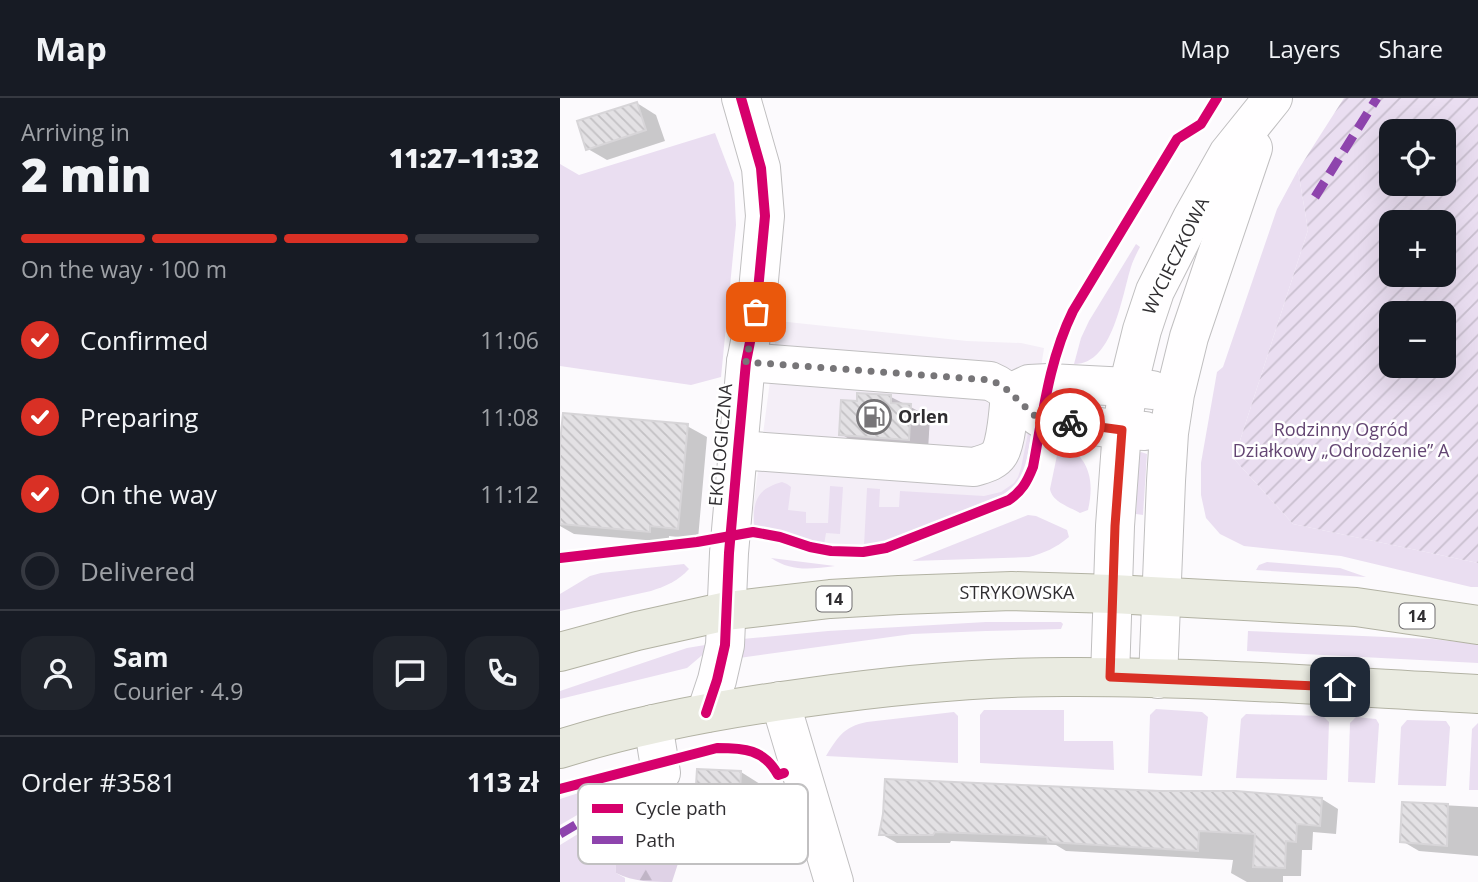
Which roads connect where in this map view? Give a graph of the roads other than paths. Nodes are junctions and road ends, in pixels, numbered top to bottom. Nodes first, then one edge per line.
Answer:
1 (741, 98) edge
2 (1272, 101) edge
3 (746, 362) junction
4 (1128, 387) junction
5 (1010, 393) junction
6 (1175, 394) junction
7 (1122, 430) junction
8 (1170, 433) junction
9 (738, 450) junction
10 (1113, 594) junction
11 (1161, 597) junction
12 (727, 611) junction
13 (1478, 625) edge
14 (560, 652) edge
15 (1110, 677) junction
16 (1158, 679) junction
17 (1478, 694) edge
18 (780, 701) junction
19 (706, 713) junction
20 (653, 724) junction
21 (560, 749) edge
22 (644, 784) edge
23 (805, 784) edge
24 (808, 795) edge
25 (834, 882) edge

1 - 3 street, EKOLOGICZNA
2 - 4 street, WYCIECZKOWA
2 - 6 street, WYCIECZKOWA
3 - 5 street
3 - 9 street, EKOLOGICZNA
4 - 5 street
4 - 6 street
4 - 7 street, WYCIECZKOWA
5 - 7 street
5 - 9 street
6 - 8 street, WYCIECZKOWA
7 - 8 street
7 - 10 street, WYCIECZKOWA
8 - 11 street, WYCIECZKOWA
9 - 12 street, EKOLOGICZNA
10 - 11 main road, STRYKOWSKA / 14
10 - 12 main road, STRYKOWSKA / 14
10 - 15 street, WYCIECZKOWA
11 - 13 main road, STRYKOWSKA / 14
11 - 16 street, WYCIECZKOWA
12 - 14 main road, STRYKOWSKA / 14
12 - 19 street, EKOLOGICZNA
15 - 16 main road
15 - 18 main road
16 - 17 main road
18 - 19 main road
18 - 23 street
19 - 20 main road
20 - 21 main road
20 - 22 street
24 - 25 street

